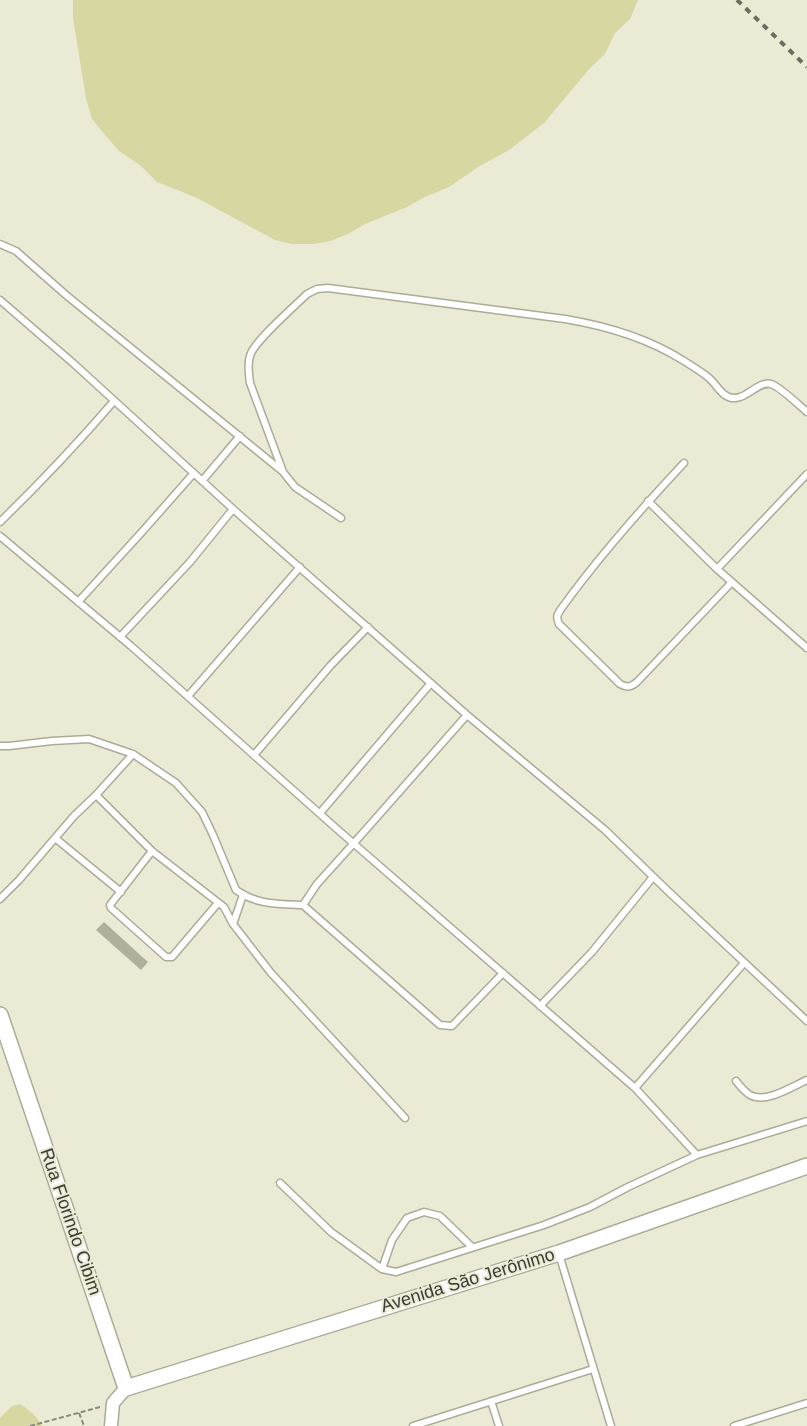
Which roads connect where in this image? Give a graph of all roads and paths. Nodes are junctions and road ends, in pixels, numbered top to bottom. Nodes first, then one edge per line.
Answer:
1 (0, 244) edge
2 (0, 300) edge
3 (114, 401) junction
4 (807, 412) edge
5 (240, 436) junction
6 (684, 463) dead end
7 (194, 472) junction
8 (282, 472) junction
9 (807, 474) edge
10 (202, 480) junction
11 (648, 501) junction
12 (233, 509) junction
13 (341, 518) dead end
14 (0, 522) edge
15 (0, 536) edge
16 (300, 567) junction
17 (717, 569) junction
18 (732, 582) junction
19 (78, 602) junction
20 (368, 627) junction
21 (120, 637) junction
22 (807, 648) edge
23 (431, 683) junction
24 (188, 696) junction
25 (467, 715) junction
26 (0, 746) edge
27 (133, 754) junction
28 (254, 755) junction
29 (96, 794) junction
30 (320, 813) junction
31 (55, 838) junction
32 (354, 844) junction
33 (152, 852) junction
34 (653, 877) junction
35 (121, 892) junction
36 (244, 895) junction
37 (0, 899) edge
38 (218, 903) junction
39 (302, 905) junction
40 (233, 924) junction
41 (744, 963) junction
42 (503, 973) junction
43 (540, 1006) junction
44 (0, 1015) edge
45 (807, 1021) edge
46 (807, 1080) edge
47 (736, 1081) dead end
48 (635, 1088) junction
49 (405, 1118) dead end
50 (807, 1121) edge
51 (697, 1155) junction
52 (807, 1166) edge
53 (280, 1183) dead end
54 (472, 1247) junction
55 (559, 1253) junction
56 (382, 1269) junction
57 (593, 1369) junction
58 (126, 1388) junction
59 (491, 1401) junction
60 (807, 1402) edge
61 (113, 1403) junction
62 (79, 1412) junction
63 (30, 1426) edge
64 (84, 1426) edge
65 (111, 1426) edge
66 (413, 1426) edge
67 (499, 1426) edge
68 (610, 1426) edge
69 (734, 1426) edge

1 - 5 lane
2 - 3 lane
3 - 7 lane
3 - 14 lane
4 - 8 lane
5 - 8 lane
5 - 10 lane
6 - 11 lane
7 - 10 lane
7 - 19 lane
8 - 13 lane
9 - 17 lane
10 - 12 lane
11 - 17 lane
11 - 18 lane
12 - 16 lane
12 - 21 lane
15 - 19 lane
16 - 20 lane
16 - 24 lane
17 - 18 lane
18 - 22 lane
19 - 21 lane
20 - 23 lane
20 - 28 lane
21 - 24 lane
23 - 25 lane
23 - 30 lane
24 - 28 lane
25 - 32 lane
25 - 34 lane
26 - 27 lane
27 - 29 lane
27 - 36 lane
28 - 30 lane
29 - 31 lane
29 - 33 lane
30 - 32 lane
31 - 35 lane
31 - 37 lane
32 - 39 lane
32 - 42 lane
33 - 35 lane
33 - 38 lane
34 - 41 lane
34 - 43 lane
35 - 38 lane
36 - 39 lane
36 - 40 lane
38 - 40 lane
39 - 42 lane
40 - 49 lane
41 - 45 lane
41 - 48 lane
42 - 43 lane
43 - 48 lane
44 - 58 street, Rua Florindo Cibim
46 - 47 lane
48 - 51 lane
50 - 51 lane
51 - 54 lane
52 - 55 street, Avenida São Jerônimo
53 - 56 lane
54 - 56 lane
54 - 56 lane
55 - 57 lane
55 - 58 street, Avenida São Jerônimo
57 - 59 lane
57 - 68 lane
58 - 61 street
59 - 66 lane
59 - 67 lane
60 - 69 lane
61 - 62 path
61 - 65 street
62 - 63 path
62 - 64 path

